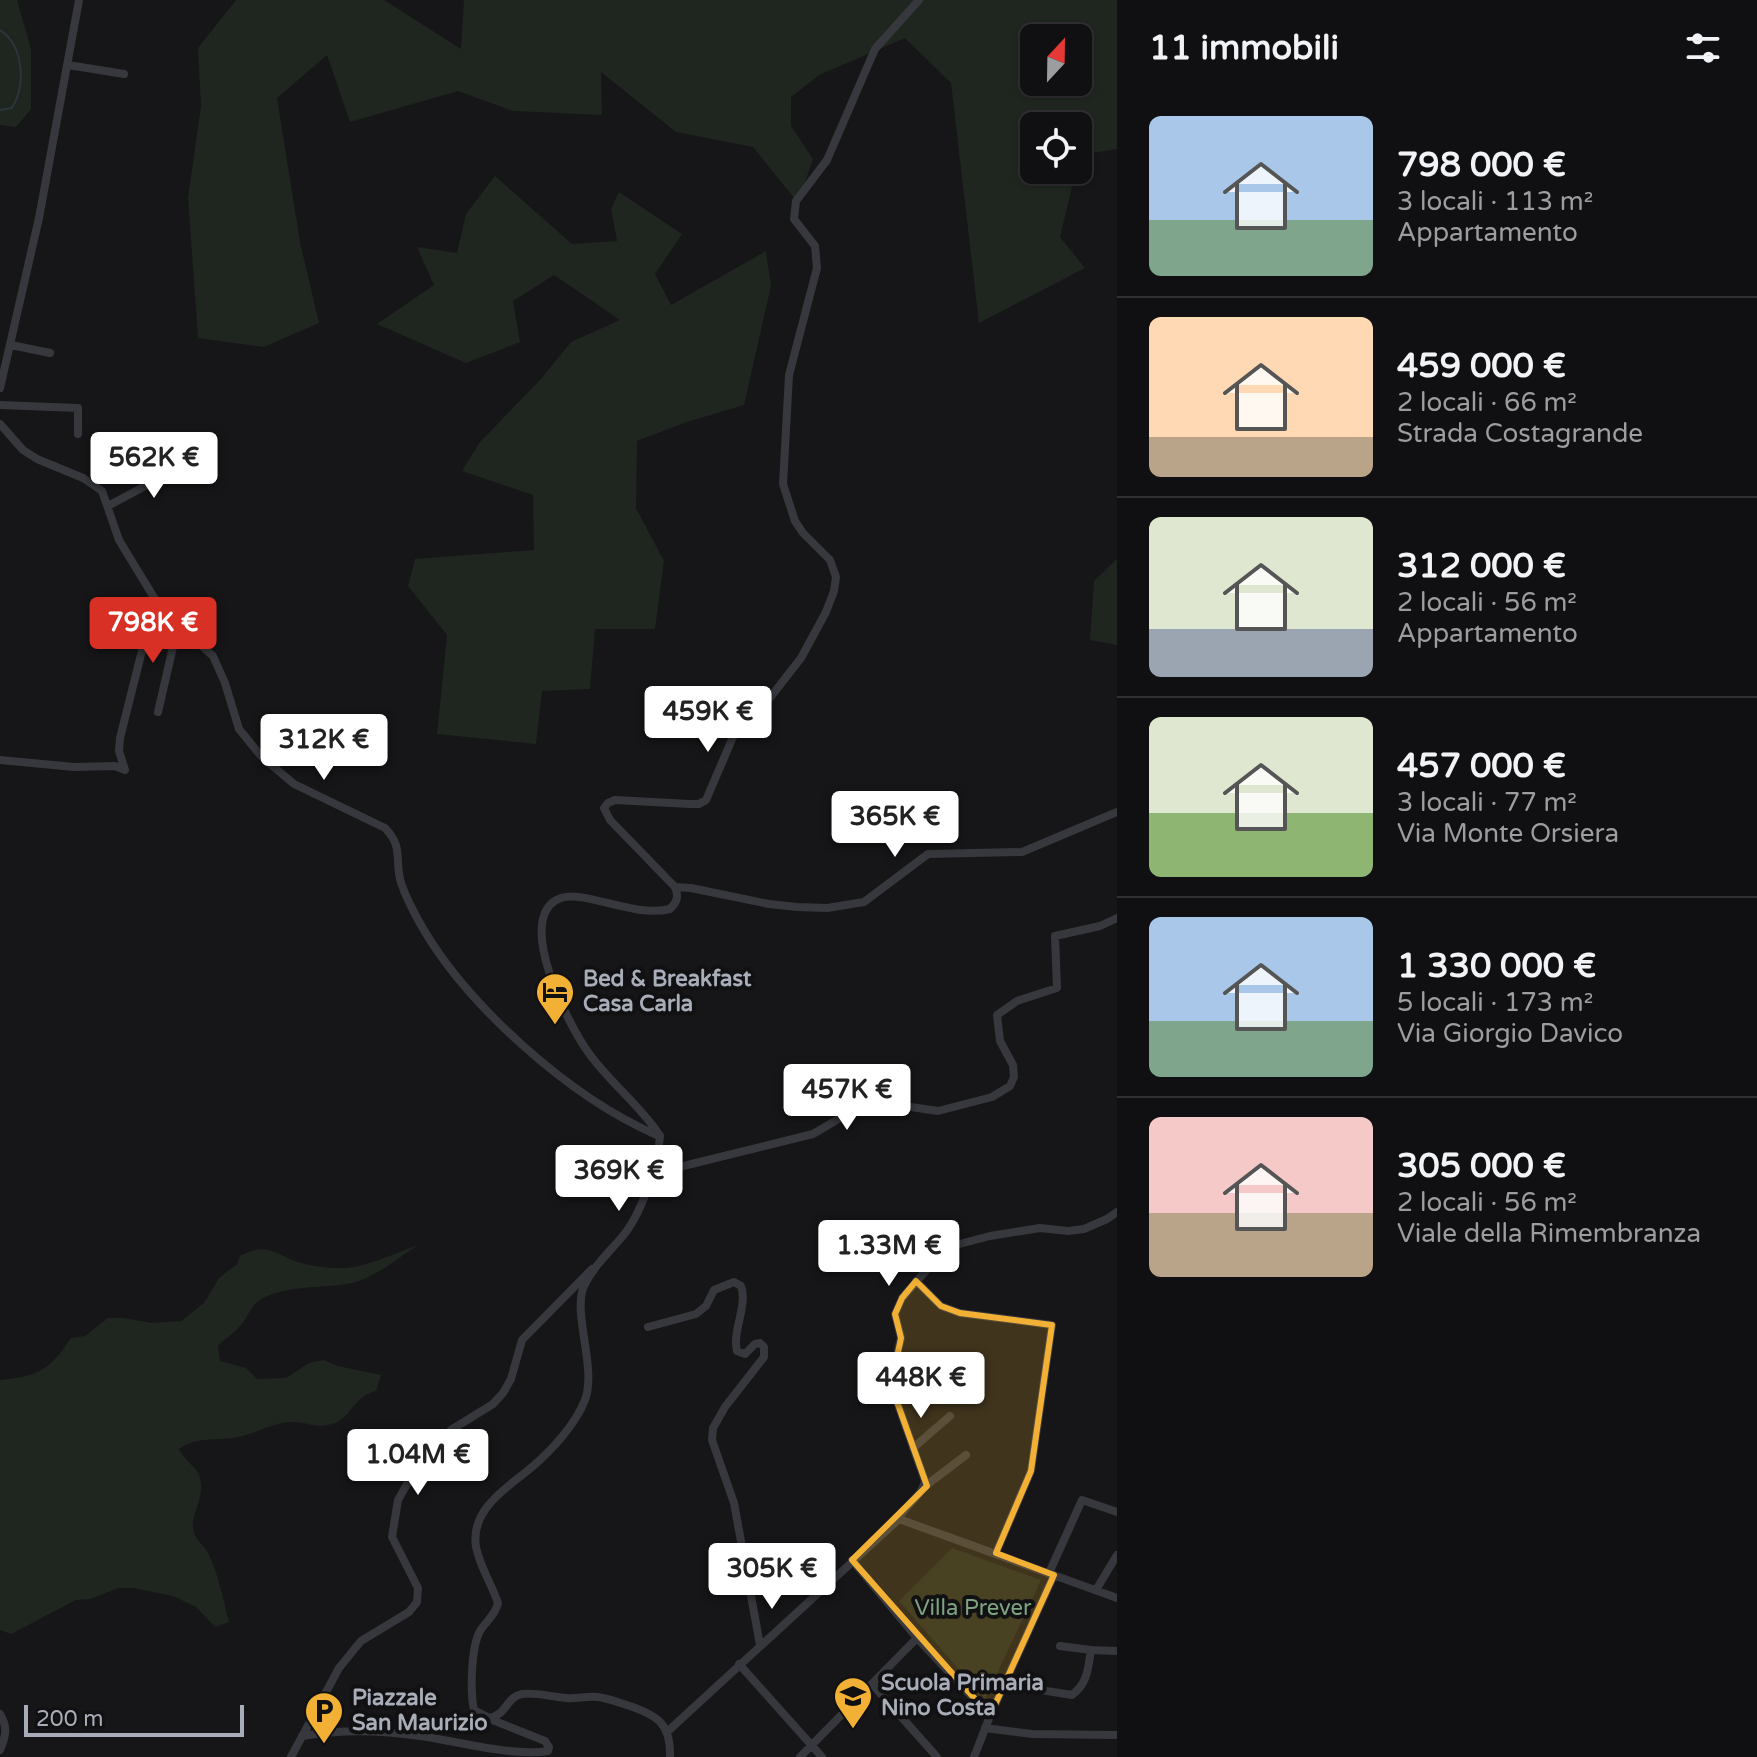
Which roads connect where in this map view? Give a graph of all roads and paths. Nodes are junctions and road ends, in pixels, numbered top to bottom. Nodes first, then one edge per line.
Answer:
1 (79, 0) edge
2 (919, 0) edge
3 (68, 65) junction
4 (124, 74) dead end
5 (11, 345) junction
6 (50, 353) dead end
7 (0, 388) edge
8 (0, 405) edge
9 (0, 424) edge
10 (78, 434) dead end
11 (191, 468) dead end
12 (108, 506) junction
13 (155, 599) junction
14 (178, 625) junction
15 (158, 712) dead end
16 (0, 760) edge
17 (1117, 812) edge
18 (675, 887) junction
19 (1117, 918) edge
20 (660, 1136) junction
21 (651, 1174) junction
22 (1117, 1212) edge
23 (600, 1262) junction
24 (916, 1281) junction
25 (648, 1327) dead end
26 (950, 1416) dead end
27 (913, 1448) junction
28 (966, 1455) dead end
29 (924, 1487) junction
30 (1117, 1512) edge
31 (899, 1519) junction
32 (996, 1553) junction
33 (1117, 1555) edge
34 (852, 1560) junction
35 (1052, 1574) junction
36 (1096, 1590) junction
37 (1117, 1598) edge
38 (917, 1638) junction
39 (760, 1645) junction
40 (1060, 1646) dead end
41 (1091, 1650) junction
42 (1117, 1651) edge
43 (739, 1664) junction
44 (872, 1684) junction
45 (1004, 1684) junction
46 (0, 1714) edge
47 (990, 1716) junction
48 (489, 1718) junction
49 (985, 1728) junction
50 (667, 1732) junction
51 (1117, 1735) edge
52 (302, 1736) junction
53 (812, 1746) junction
54 (0, 1750) edge
55 (291, 1757) edge
56 (670, 1757) edge
57 (800, 1757) edge
58 (822, 1757) edge
59 (937, 1757) edge
60 (974, 1757) edge

1 - 3 street
2 - 18 street
3 - 4 street
3 - 5 street
5 - 6 street
5 - 7 street
8 - 10 street
9 - 12 street
11 - 12 street
12 - 13 street
13 - 14 street
13 - 16 street
14 - 15 street
14 - 20 street
17 - 18 street
18 - 20 street
19 - 21 street
20 - 21 street
21 - 23 street
22 - 24 street
23 - 48 street
23 - 52 street
24 - 27 street
24 - 32 street
25 - 39 street
26 - 27 street
27 - 29 street
28 - 29 street
29 - 31 street
30 - 35 street
31 - 32 street
31 - 34 street
32 - 35 street
33 - 36 street
34 - 38 street
34 - 39 street
35 - 36 street
35 - 45 street
36 - 37 street
38 - 44 street
38 - 47 street
39 - 43 street
40 - 41 street
41 - 42 street
41 - 45 street
43 - 50 street
43 - 53 street
44 - 53 street
44 - 59 street
45 - 47 street
46 - 54 street
47 - 49 street
48 - 50 street
48 - 52 street
49 - 51 street
49 - 60 street
50 - 56 street
52 - 55 street
53 - 57 street
53 - 58 street

